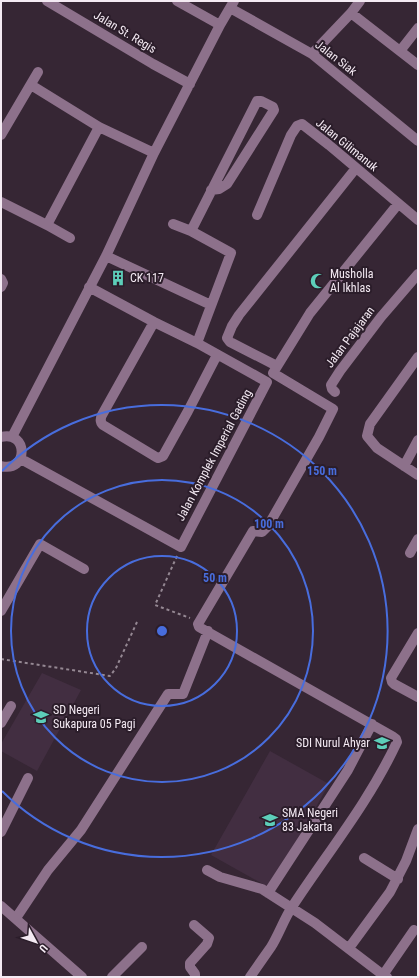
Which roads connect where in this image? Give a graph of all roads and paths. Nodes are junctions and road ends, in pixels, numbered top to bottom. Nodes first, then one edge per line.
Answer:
1 (47, 1) edge
2 (177, 1) edge
3 (360, 1) edge
4 (232, 4) edge
5 (351, 13) junction
6 (220, 25) junction
7 (418, 28) edge
8 (400, 51) junction
9 (312, 54) junction
10 (418, 65) edge
11 (38, 72) dead end
12 (190, 84) junction
13 (31, 85) junction
14 (99, 127) junction
15 (1, 135) edge
16 (418, 141) edge
17 (154, 153) junction
18 (356, 168) junction
19 (211, 190) junction
20 (1, 202) edge
21 (398, 204) junction
22 (257, 215) dead end
23 (418, 220) edge
24 (173, 224) dead end
25 (47, 225) junction
26 (192, 231) junction
27 (70, 238) dead end
28 (106, 256) junction
29 (418, 274) edge
30 (1, 279) edge
31 (1, 287) edge
32 (89, 287) junction
33 (211, 305) junction
34 (154, 322) junction
35 (197, 343) junction
36 (217, 355) junction
37 (418, 357) edge
38 (275, 370) junction
39 (335, 392) dead end
40 (1, 437) edge
41 (12, 437) junction
42 (418, 440) edge
43 (21, 459) junction
44 (404, 466) junction
45 (1, 467) edge
46 (418, 475) edge
47 (418, 539) edge
48 (181, 547) junction
49 (410, 553) dead end
50 (84, 569) dead end
51 (1, 611) edge
52 (199, 621) junction
53 (136, 622) dead end
54 (208, 631) junction
55 (418, 633) edge
56 (1, 659) edge
57 (418, 697) edge
58 (11, 706) dead end
59 (1, 723) edge
60 (372, 724) junction
61 (28, 778) dead end
62 (418, 829) edge
63 (1, 832) edge
64 (364, 858) dead end
65 (207, 870) dead end
66 (398, 879) junction
67 (265, 891) junction
68 (1, 906) edge
69 (291, 908) junction
70 (16, 918) junction
71 (194, 925) dead end
72 (414, 930) dead end
73 (142, 947) dead end
74 (349, 948) junction
75 (384, 976) edge
76 (82, 977) edge
77 (112, 977) edge
78 (195, 977) edge
79 (250, 977) edge

1 - 12 street, Jalan St. Regis
2 - 6 street
3 - 5 street
4 - 6 street
4 - 9 street, Jalan Siak
5 - 8 street
5 - 9 street
6 - 12 street
7 - 8 street
8 - 10 street
9 - 16 street, Jalan Siak
11 - 13 street
12 - 17 street
13 - 14 street
13 - 15 street
14 - 17 street
14 - 25 street
17 - 28 street
18 - 21 street, Jalan Gilimanuk
18 - 22 street, Jalan Gilimanuk
18 - 38 street
19 - 19 street
19 - 26 street
20 - 25 street
21 - 23 street, Jalan Gilimanuk
21 - 38 street
24 - 26 street
25 - 27 street
26 - 33 street
28 - 32 street
28 - 33 street
29 - 39 street, Jalan Pajajaran
30 - 31 street
32 - 34 street, Jalan Komplek Imperial Gading
32 - 41 street
33 - 35 street
34 - 35 street, Jalan Komplek Imperial Gading
34 - 36 street
35 - 36 street, Jalan Komplek Imperial Gading
36 - 48 street, Jalan Komplek Imperial Gading
37 - 44 street
38 - 52 street
40 - 41 street
41 - 43 street
42 - 44 street
43 - 45 street
43 - 48 street
44 - 46 street
47 - 49 street
48 - 52 path
50 - 51 street
52 - 54 street
53 - 56 path
54 - 60 street
54 - 70 street
55 - 57 street
58 - 59 street
60 - 67 street
60 - 69 street
61 - 63 street
62 - 66 street
64 - 66 street
65 - 67 street
66 - 74 street
67 - 69 street
68 - 70 street
69 - 74 street
69 - 79 street
70 - 76 street
71 - 78 street
72 - 75 street
73 - 77 street
74 - 75 street

